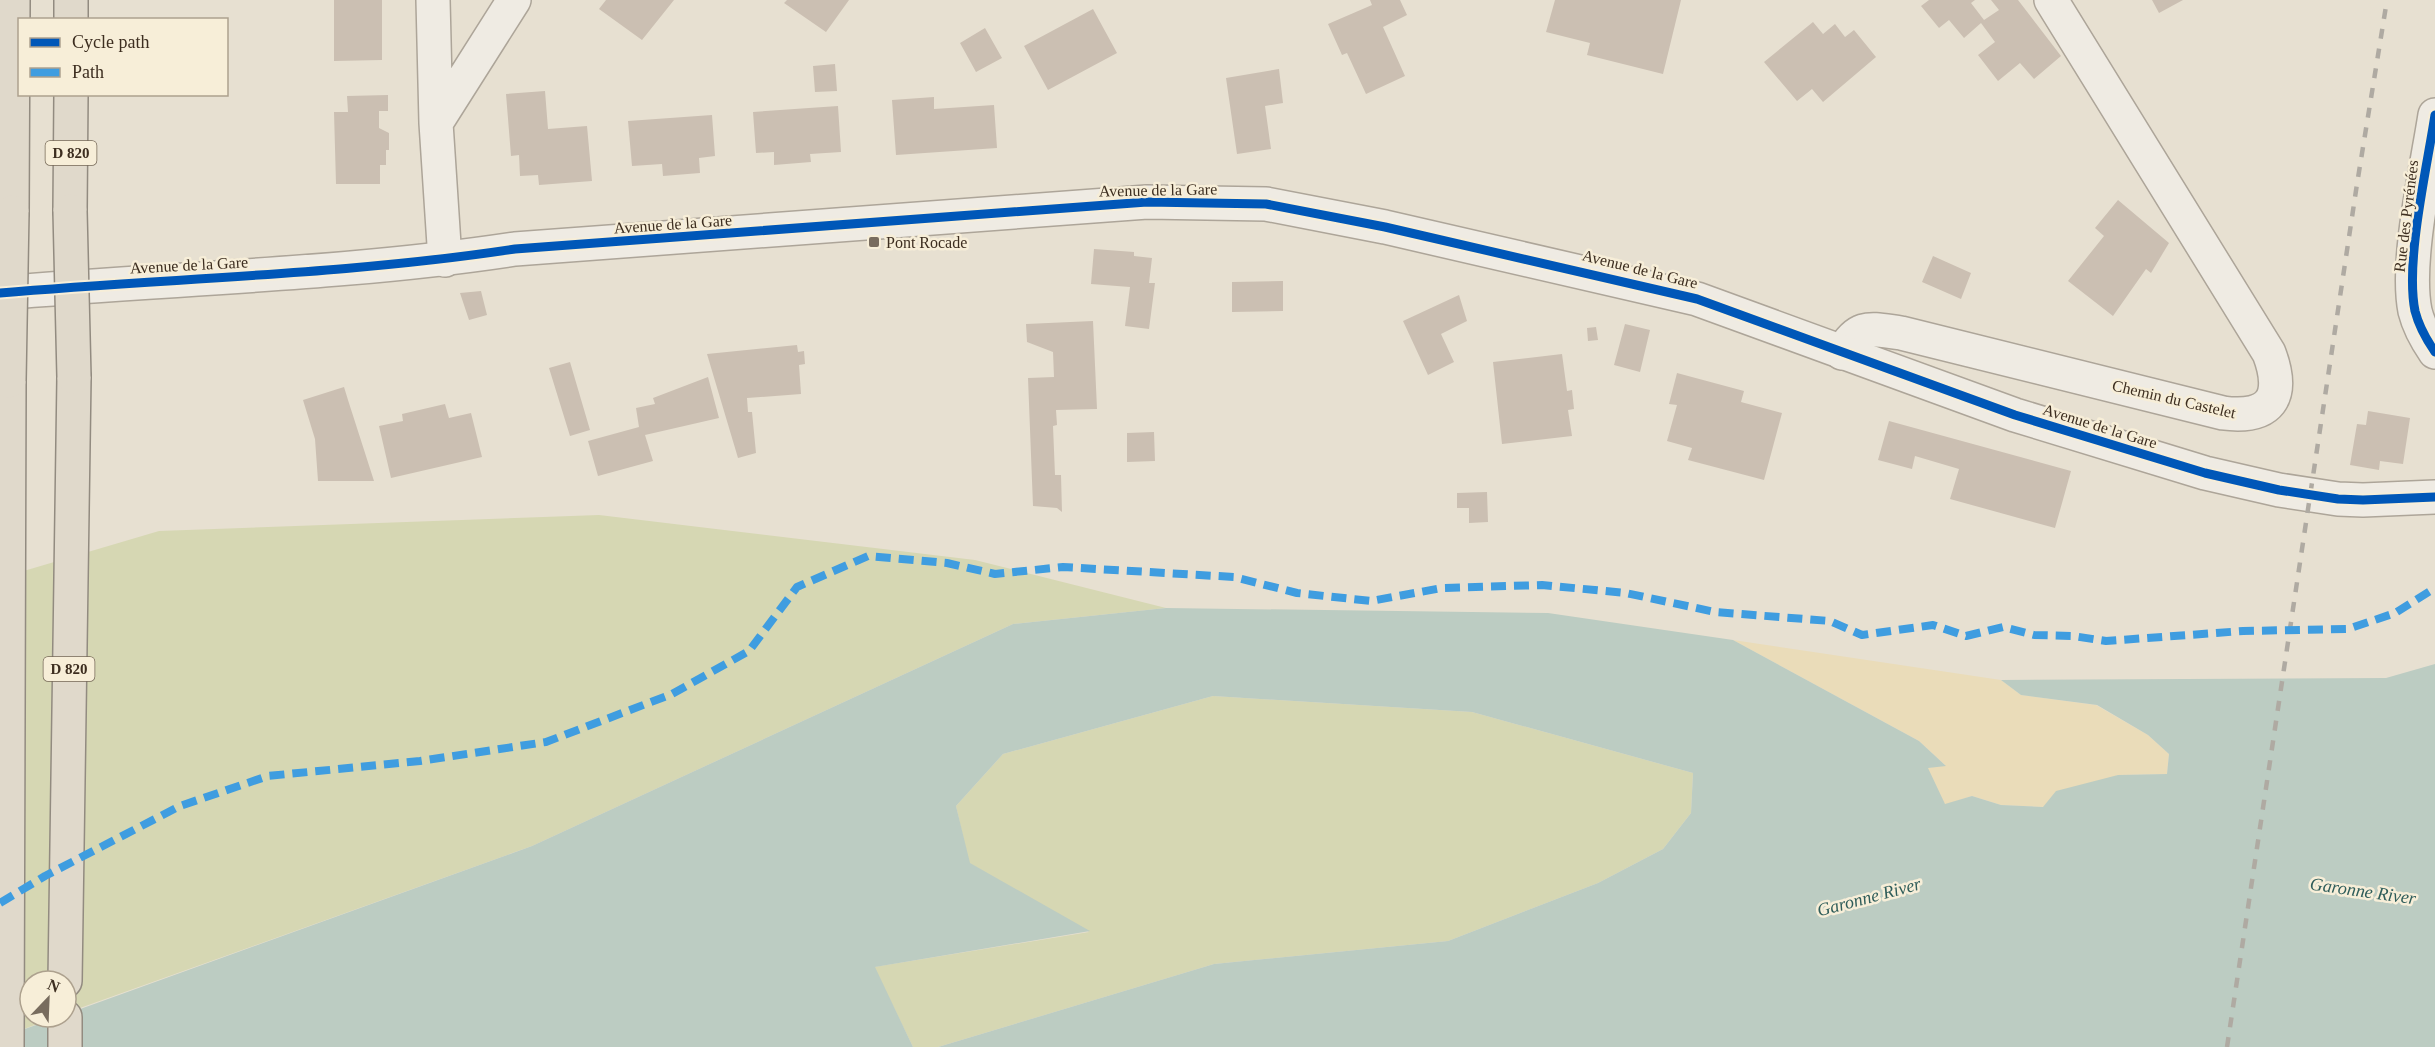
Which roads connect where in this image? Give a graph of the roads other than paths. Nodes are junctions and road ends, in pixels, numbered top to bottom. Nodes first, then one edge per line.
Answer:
1 (13, 0) edge
2 (71, 0) edge
3 (433, 0) edge
4 (514, 0) edge
5 (2051, 0) edge
6 (71, 18) edge
7 (71, 96) edge
8 (2435, 116) edge
9 (436, 123) junction
10 (445, 260) junction
11 (0, 293) edge
12 (2435, 352) edge
13 (1842, 353) junction
14 (2435, 497) edge
15 (65, 969) edge
16 (65, 1029) edge
17 (7, 1047) edge
18 (65, 1047) edge

1 - 17 highway, bridge
2 - 6 highway
3 - 9 street
4 - 9 street
5 - 13 street, Chemin du Castelet
7 - 15 highway, D 820, bridge
8 - 12 street, Rue des Pyrénées
9 - 10 street
10 - 11 street, Avenue de la Gare
10 - 13 street, Avenue de la Gare
13 - 14 street, Avenue de la Gare
16 - 18 highway

